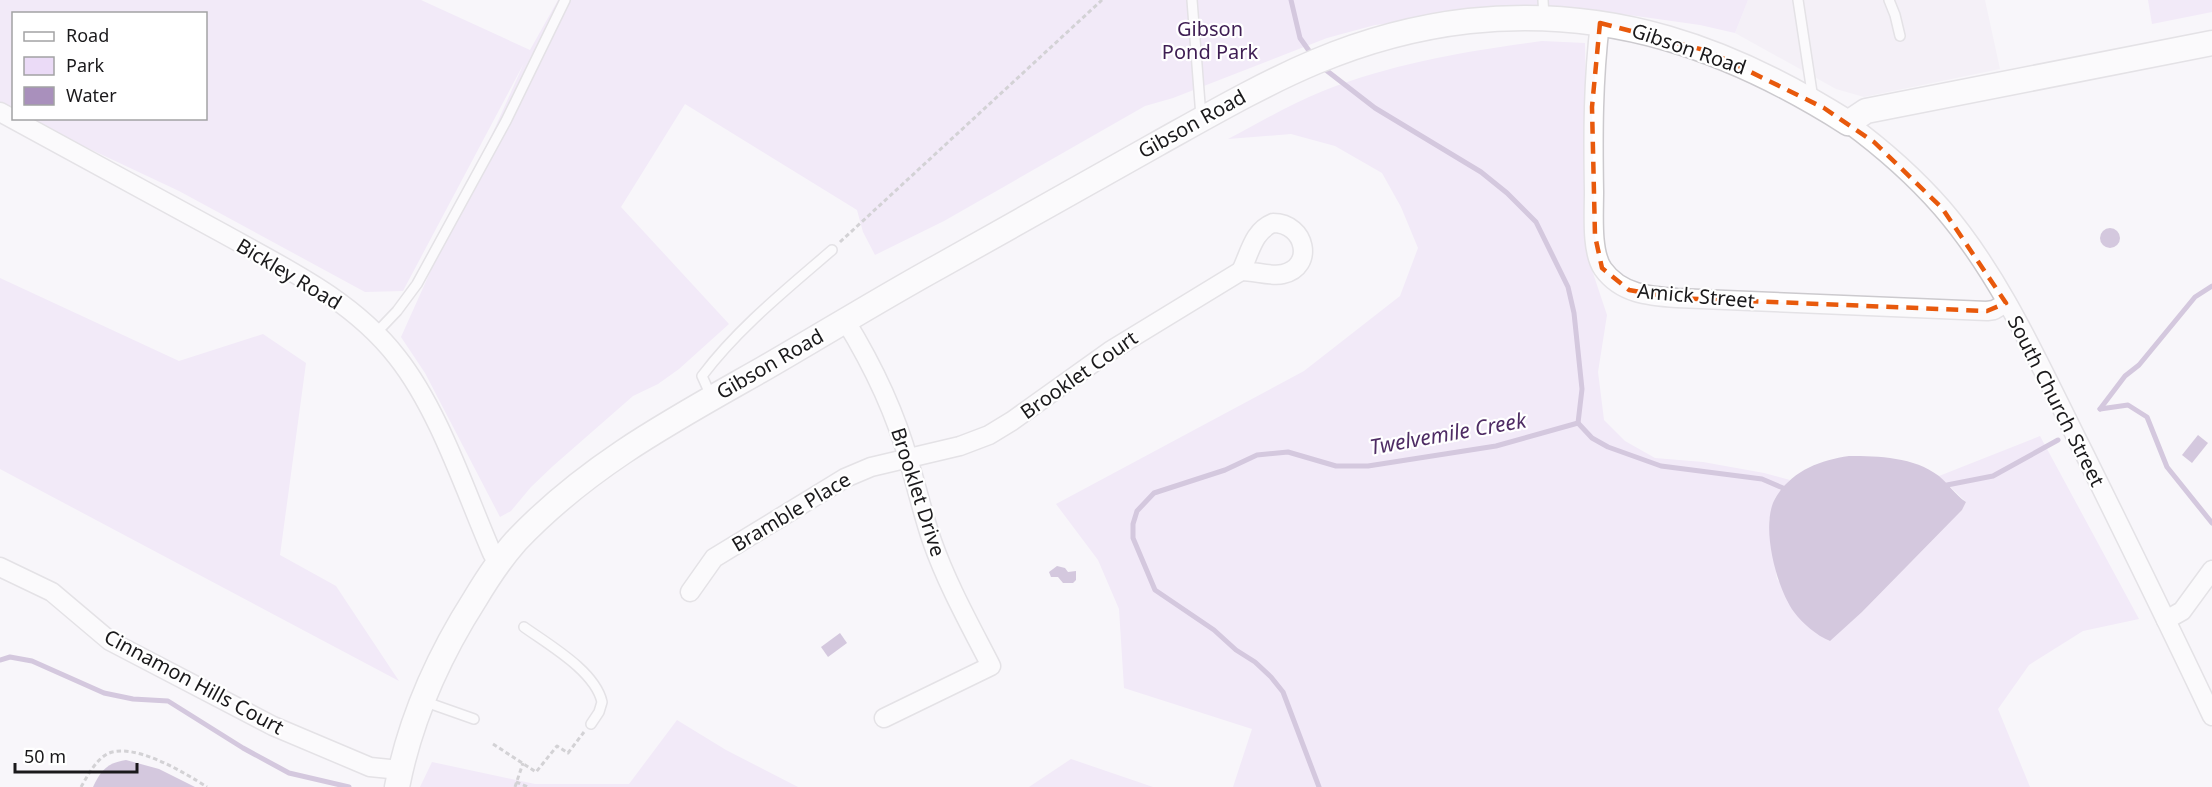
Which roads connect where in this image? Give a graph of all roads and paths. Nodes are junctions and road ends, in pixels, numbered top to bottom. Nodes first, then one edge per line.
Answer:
1 (565, 0) edge
2 (1102, 0) edge
3 (1192, 0) edge
4 (1798, 0) edge
5 (1889, 0) edge
6 (1543, 9) edge
7 (1600, 23) junction
8 (1900, 36) dead end
9 (2212, 43) edge
10 (1814, 102) junction
11 (1201, 119) junction
12 (15, 120) edge
13 (1848, 123) junction
14 (832, 250) joint
15 (1241, 271) dead end
16 (2006, 303) junction
17 (845, 320) junction
18 (376, 333) junction
19 (712, 397) junction
20 (909, 459) junction
21 (498, 563) junction
22 (0, 567) edge
23 (2212, 570) edge
24 (690, 592) dead end
25 (2166, 620) junction
26 (524, 627) dead end
27 (422, 700) junction
28 (2212, 717) edge
29 (884, 718) dead end
30 (474, 719) dead end
31 (591, 724) joint
32 (493, 744) dead end
33 (523, 763) junction
34 (398, 778) edge
35 (515, 785) edge
36 (81, 787) edge
37 (207, 787) edge
38 (528, 787) edge

1 - 18 lane
2 - 14 path
3 - 11 lane
4 - 10 lane
5 - 8 lane
6 - 7 street, Gibson Road
6 - 11 street, Gibson Road
7 - 10 street, Gibson Road
7 - 16 street, Amick Street
9 - 13 street
10 - 13 street, Gibson Road
11 - 17 street, Gibson Road
12 - 18 street, Bickley Road
13 - 16 street, South Church Street
14 - 19 lane
15 - 20 street, Brooklet Court
16 - 25 street, South Church Street
17 - 19 street, Gibson Road
17 - 20 street, Brooklet Drive
18 - 21 street, Bickley Road
19 - 21 street, Gibson Road
20 - 24 street, Bramble Place
20 - 29 street, Brooklet Drive
21 - 27 street, Gibson Road
22 - 34 street, Cinnamon Hills Court
23 - 25 street
25 - 28 street, South Church Street
26 - 31 lane
27 - 30 lane
27 - 34 street, Gibson Road
31 - 33 path
32 - 33 path
33 - 35 path
35 - 38 path
36 - 37 path

